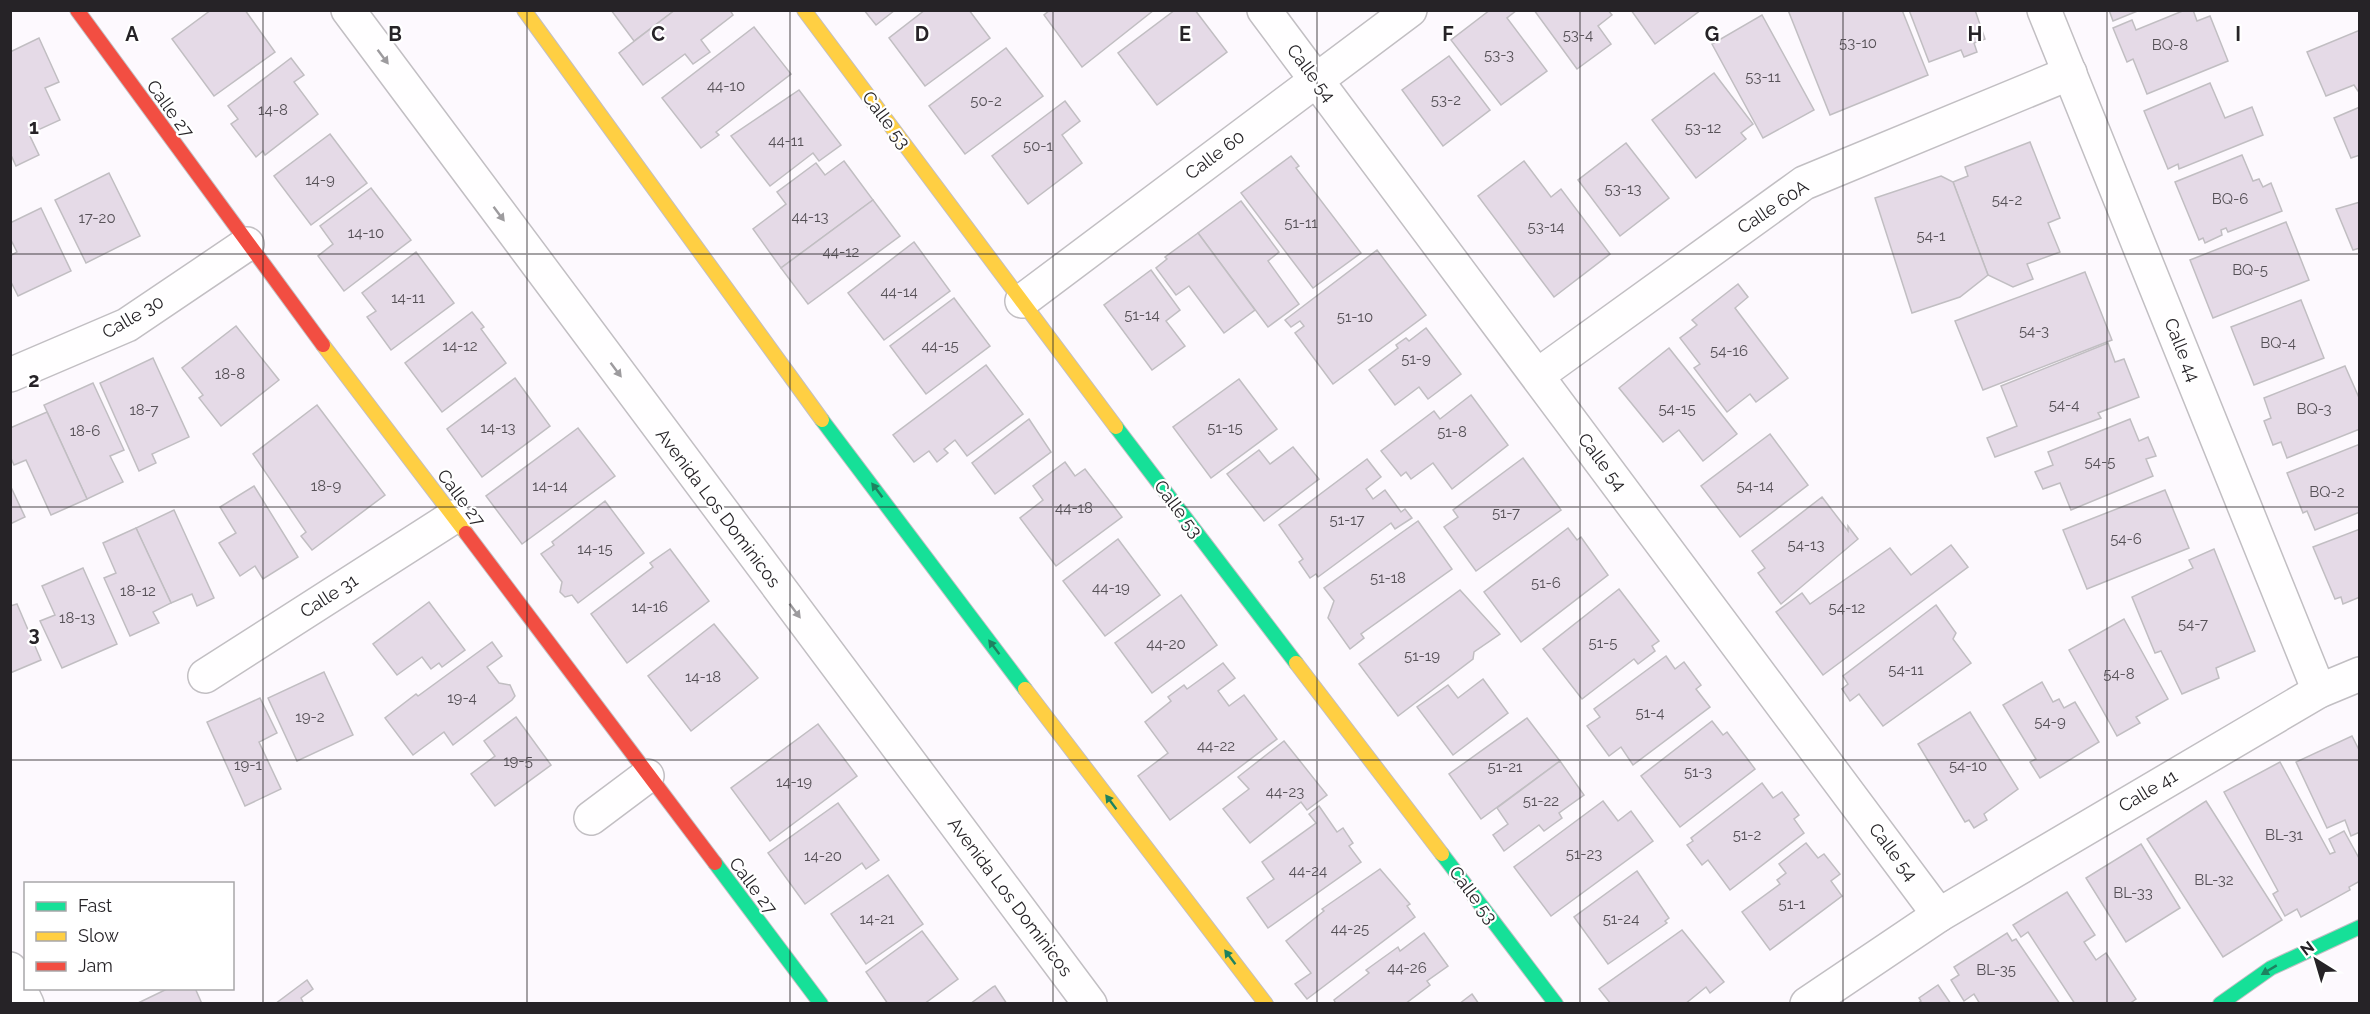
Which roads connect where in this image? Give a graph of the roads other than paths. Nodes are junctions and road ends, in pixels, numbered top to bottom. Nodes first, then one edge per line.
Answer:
1 (76, 10) edge
2 (348, 10) edge
3 (524, 10) edge
4 (804, 10) edge
5 (1264, 10) edge
6 (1410, 10) edge
7 (2044, 10) edge
8 (2070, 73) junction
9 (1316, 79) junction
10 (247, 244) junction
11 (1022, 301) junction
12 (10, 375) edge
13 (1538, 375) junction
14 (453, 517) junction
15 (2360, 674) edge
16 (205, 676) dead end
17 (2319, 690) junction
18 (647, 776) junction
19 (591, 818) dead end
20 (1939, 915) junction
21 (2360, 927) edge
22 (10, 969) edge
23 (27, 1004) edge
24 (821, 1004) edge
25 (1090, 1004) edge
26 (1266, 1004) edge
27 (1556, 1004) edge
28 (1807, 1004) edge
29 (2220, 1004) edge

1 - 10 street, Calle 27
2 -> 25 street, Avenida Los Dominicos
26 -> 3 street
4 - 11 street, Calle 53
5 - 9 street, Calle 54
6 - 9 street, Calle 60
7 - 8 street, Calle 44
8 - 13 street, Calle 60A
8 - 17 street, Calle 44
9 - 11 street, Calle 60
9 - 13 street, Calle 54
10 - 12 street, Calle 30
10 - 14 street, Calle 27
11 - 27 street, Calle 53
13 - 20 street, Calle 54
14 - 16 street, Calle 31
14 - 18 street, Calle 27
15 - 17 street, Calle 41
17 - 20 street, Calle 41
18 - 19 street
18 - 24 street, Calle 27
20 - 28 street
21 -> 29 street
22 - 23 street

